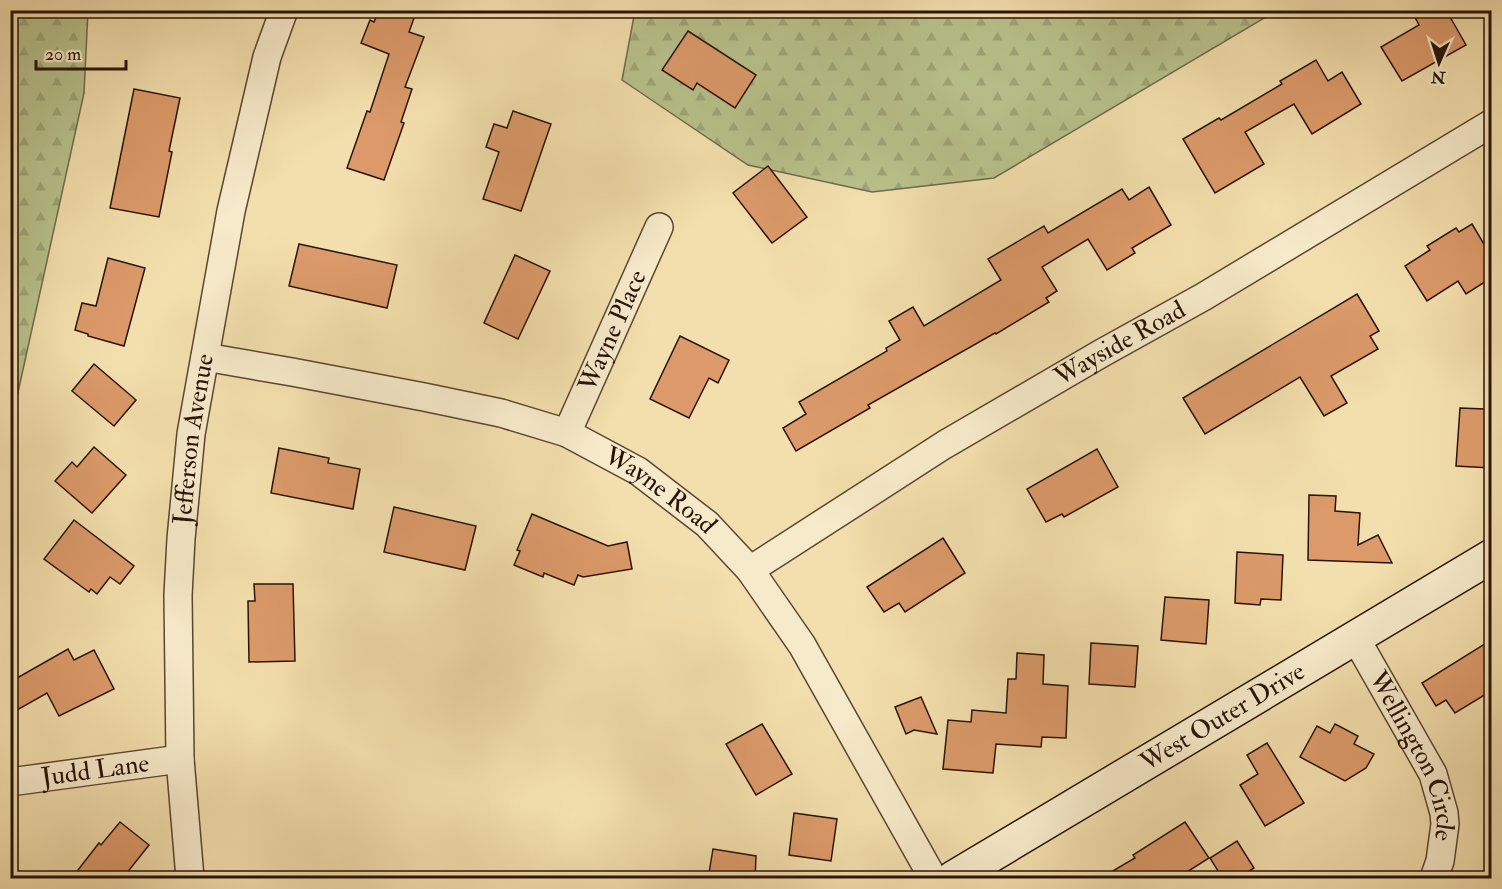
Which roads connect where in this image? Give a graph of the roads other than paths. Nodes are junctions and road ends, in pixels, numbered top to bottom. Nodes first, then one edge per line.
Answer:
1 (284, 10) edge
2 (1491, 123) edge
3 (659, 227) dead end
4 (205, 357) junction
5 (567, 433) junction
6 (1491, 556) edge
7 (750, 570) junction
8 (1355, 637) junction
9 (180, 759) junction
10 (10, 782) edge
11 (190, 879) edge
12 (933, 879) edge
13 (953, 879) edge
14 (1434, 879) edge

1 - 4 street, Jefferson Avenue
2 - 7 street, Wayside Road
3 - 5 street, Wayne Place
4 - 5 street, Wayne Road
4 - 9 street, Jefferson Avenue
5 - 7 street, Wayne Road
6 - 8 street, West Outer Drive
7 - 12 street, Wayne Road
8 - 13 street, West Outer Drive
8 - 14 street, Wellington Circle
9 - 10 street, Judd Lane
9 - 11 street, Jefferson Avenue

